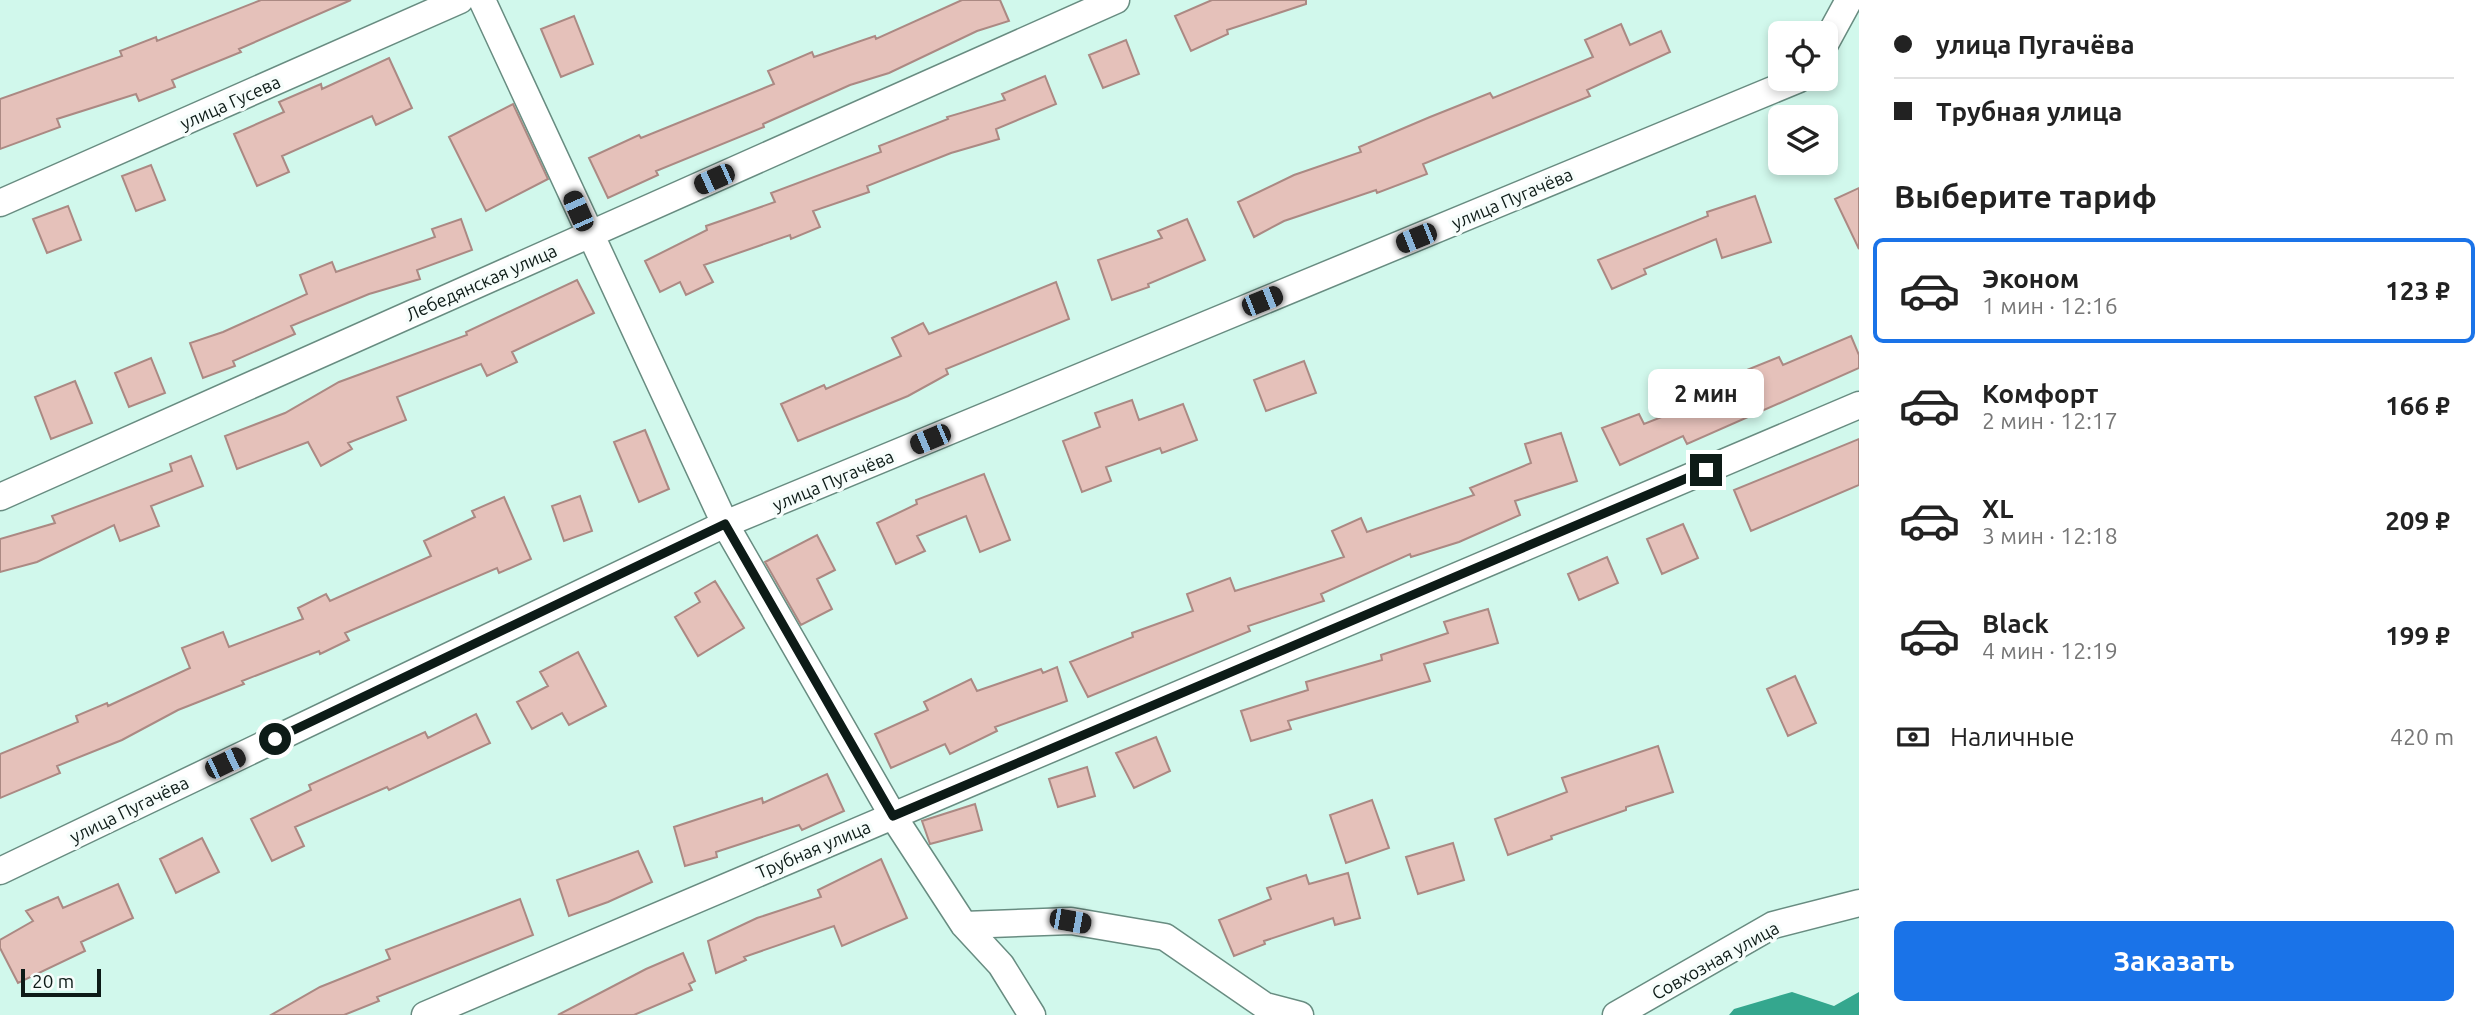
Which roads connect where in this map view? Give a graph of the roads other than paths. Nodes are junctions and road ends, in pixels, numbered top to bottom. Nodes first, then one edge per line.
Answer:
1 (460, 0) edge
2 (482, 0) edge
3 (1116, 0) edge
4 (1851, 0) edge
5 (1859, 11) edge
6 (1838, 22) edge
7 (1770, 91) edge
8 (0, 203) edge
9 (589, 234) junction
10 (1859, 405) edge
11 (0, 497) edge
12 (725, 524) junction
13 (893, 816) junction
14 (0, 871) edge
15 (1859, 903) edge
16 (964, 925) junction
17 (425, 1015) edge
18 (1032, 1015) edge
19 (1300, 1015) edge
20 (1616, 1015) edge

1 - 8 street, улица Гусева
2 - 9 street
3 - 9 street, Лебедянская улица
4 - 5 street
4 - 6 street
7 - 12 street, улица Пугачёва
9 - 11 street, Лебедянская улица
9 - 12 street
10 - 13 street, Трубная улица
12 - 13 street
12 - 14 street, улица Пугачёва
13 - 16 street
13 - 17 street, Трубная улица
15 - 20 street, Совхозная улица
16 - 18 street
16 - 19 street

